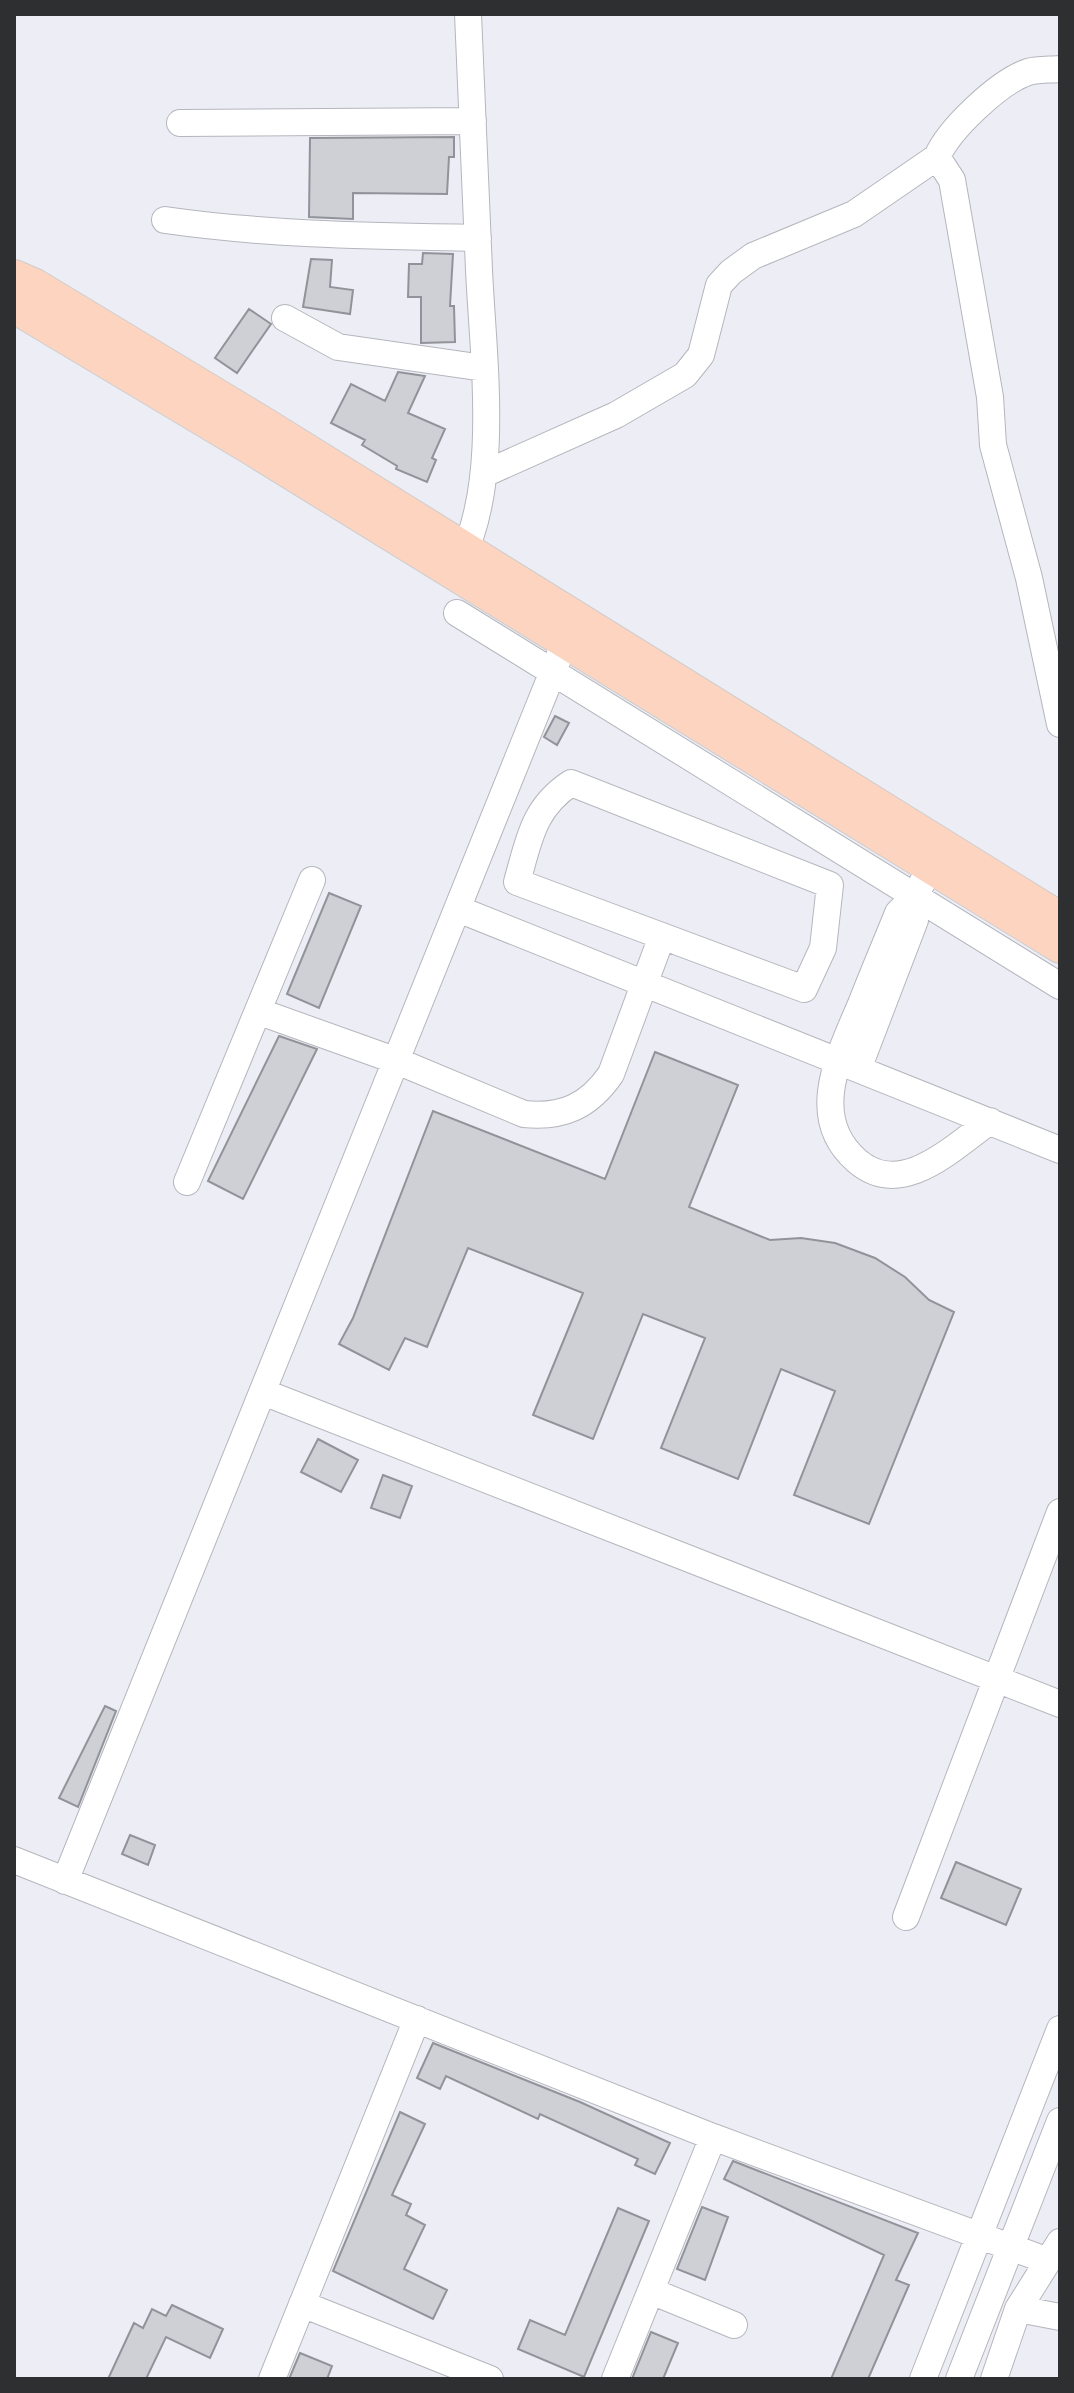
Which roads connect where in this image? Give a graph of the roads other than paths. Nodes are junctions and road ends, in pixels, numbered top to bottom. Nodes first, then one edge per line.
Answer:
1 (468, 14) edge
2 (1060, 69) edge
3 (473, 121) junction
4 (180, 123) dead end
5 (937, 157) junction
6 (165, 220) dead end
7 (478, 238) junction
8 (14, 276) edge
9 (14, 307) edge
10 (285, 318) dead end
11 (484, 368) junction
12 (484, 474) junction
13 (460, 562) junction
14 (457, 613) dead end
15 (565, 645) junction
16 (1060, 724) edge
17 (936, 854) junction
18 (312, 880) dead end
19 (915, 896) junction
20 (458, 909) junction
21 (1060, 918) edge
22 (662, 936) junction
23 (1060, 947) edge
24 (645, 984) junction
25 (1060, 986) edge
26 (260, 1012) junction
27 (397, 1061) junction
28 (848, 1064) junction
29 (990, 1121) junction
30 (1060, 1150) edge
31 (187, 1182) dead end
32 (263, 1392) junction
33 (1060, 1512) edge
34 (995, 1681) junction
35 (1060, 1704) edge
36 (14, 1860) edge
37 (65, 1881) junction
38 (906, 1917) dead end
39 (417, 2019) junction
40 (1060, 2029) edge
41 (1060, 2121) edge
42 (713, 2137) junction
43 (978, 2237) junction
44 (1011, 2247) junction
45 (1054, 2252) edge
46 (651, 2291) junction
47 (302, 2304) junction
48 (1018, 2309) junction
49 (1060, 2317) edge
50 (734, 2325) dead end
51 (272, 2379) edge
52 (490, 2379) edge
53 (615, 2379) edge
54 (923, 2379) edge
55 (959, 2379) edge
56 (994, 2379) edge

1 - 3 street
2 - 5 street
3 - 4 street
3 - 7 street
5 - 12 street
5 - 16 street
6 - 7 street
7 - 11 street
8 - 13 main road
9 - 13 main road
10 - 11 street
11 - 12 street
12 - 13 street
13 - 15 main road
14 - 15 street
15 - 17 main road
15 - 19 street
15 - 20 street
17 - 19 street
17 - 21 main road
17 - 23 main road
18 - 26 street
19 - 25 street
19 - 28 street
20 - 24 street
20 - 27 street
22 - 22 street
22 - 24 street
24 - 27 street
24 - 28 street
26 - 27 street
26 - 31 street
27 - 32 street
28 - 29 street
28 - 29 street
29 - 30 street
32 - 34 street
32 - 37 street
33 - 34 street
34 - 35 street
34 - 38 street
36 - 37 street
37 - 39 street
39 - 42 street
39 - 47 street
40 - 43 street
41 - 44 street
42 - 43 street
42 - 46 street
43 - 44 street
43 - 54 street
44 - 45 street
44 - 55 street
45 - 48 street
46 - 50 street
46 - 53 street
47 - 51 street
47 - 52 street
48 - 49 street
48 - 56 street

